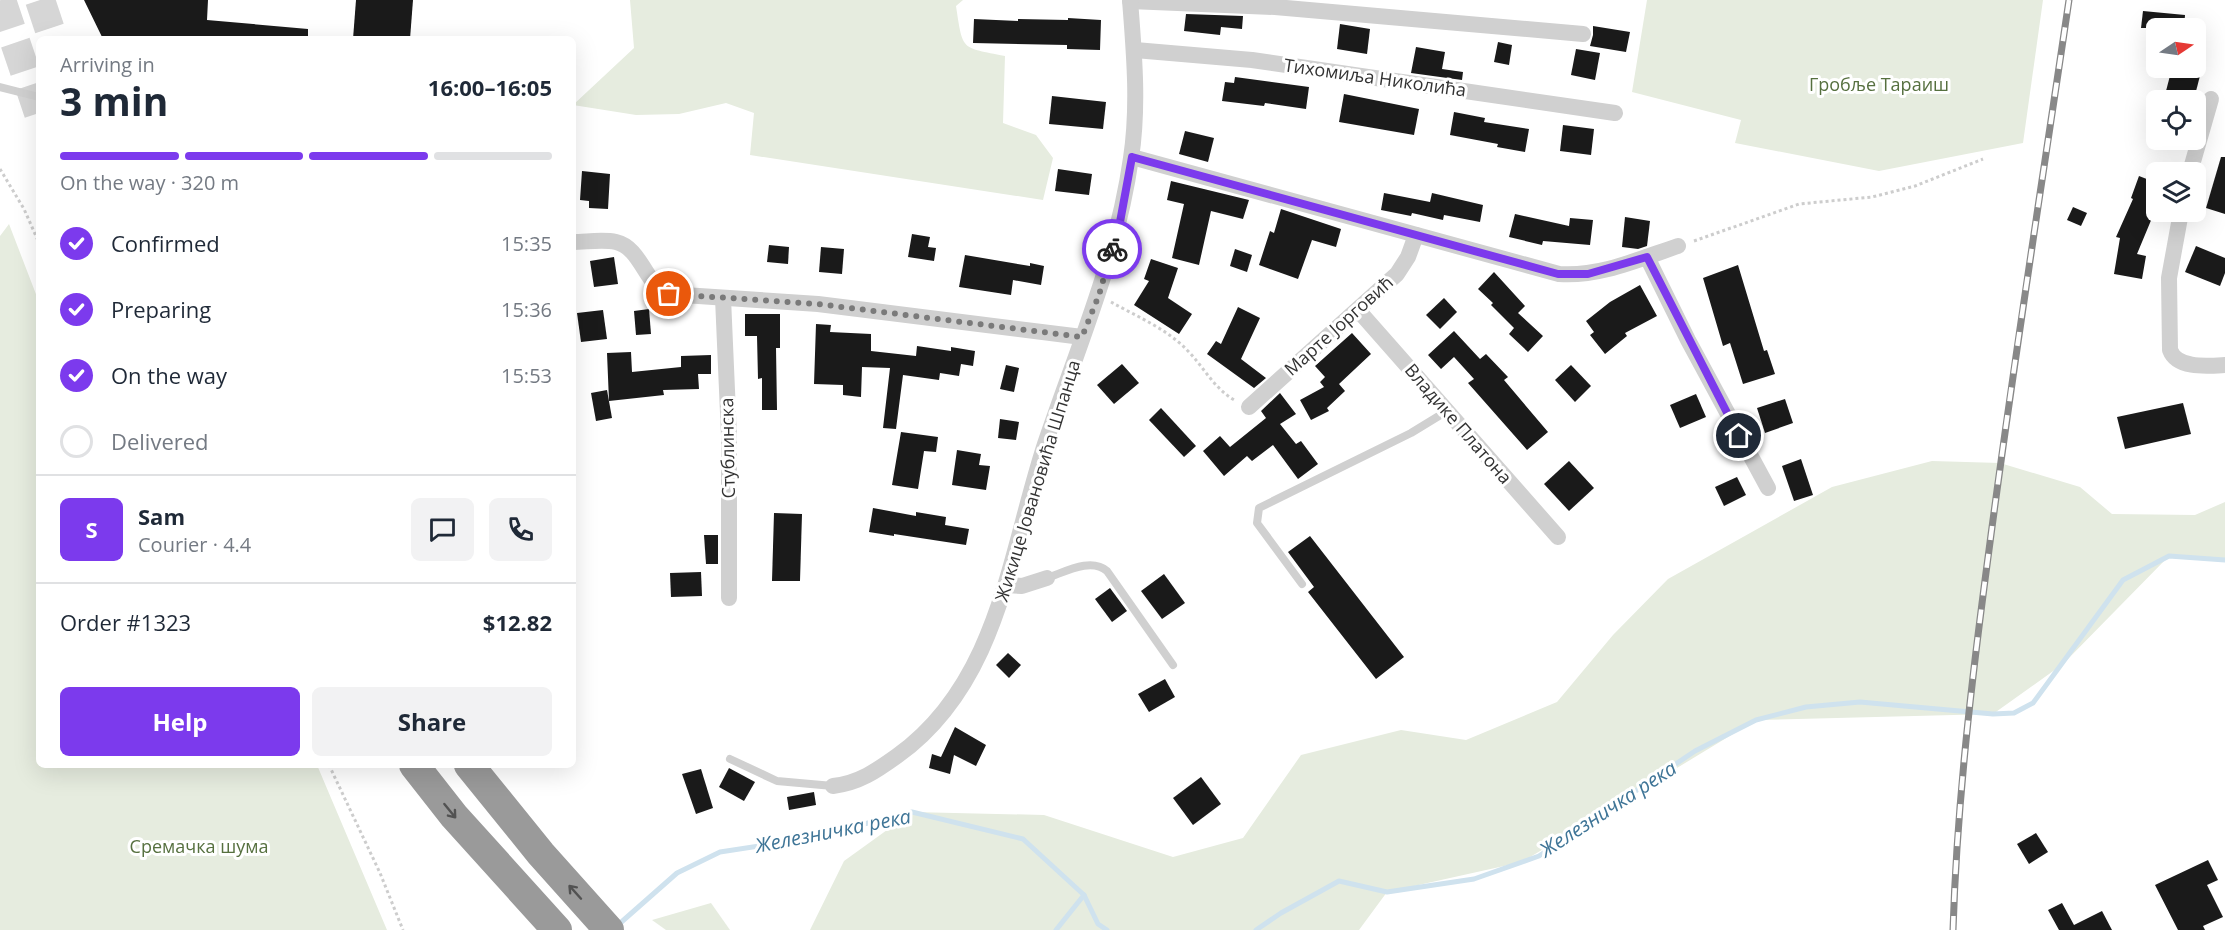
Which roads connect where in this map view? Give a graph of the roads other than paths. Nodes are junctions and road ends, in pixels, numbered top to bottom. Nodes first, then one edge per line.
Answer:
1 (1130, 0) edge
2 (1583, 34) dead end
3 (1135, 50) junction
4 (0, 87) edge
5 (36, 96) edge
6 (2211, 99) dead end
7 (1615, 113) dead end
8 (1132, 157) junction
9 (2193, 162) edge
10 (2179, 222) edge
11 (1416, 235) junction
12 (576, 242) edge
13 (1678, 246) road end
14 (1647, 257) junction
15 (723, 298) junction
16 (1358, 310) junction
17 (1082, 337) junction
18 (2225, 365) edge
19 (1249, 407) road end
20 (1447, 411) junction
21 (1768, 489) dead end
22 (1558, 537) dead end
23 (1047, 578) joint
24 (1302, 584) dead end
25 (1006, 585) junction
26 (729, 598) dead end
27 (1173, 665) dead end
28 (730, 759) dead end
29 (416, 768) edge
30 (471, 768) edge
31 (833, 786) joint
32 (557, 930) edge
33 (609, 930) edge

1 - 2 street
1 - 3 street, Жикице Јовановића Шпанца
3 - 7 street, Тихомиља Николића
3 - 8 street, Жикице Јовановића Шпанца
4 - 5 lane
6 - 9 street
8 - 11 street
8 - 17 street, Жикице Јовановића Шпанца
10 - 18 street
11 - 14 street
11 - 16 street, Марте Јорговић
12 - 15 street
13 - 14 street
14 - 21 street
15 - 17 street
15 - 26 street, Стублинска
16 - 19 street, Марте Јорговић
16 - 20 street, Владике Платона
17 - 25 street, Жикице Јовановића Шпанца
20 - 22 street, Владике Платона
20 - 24 lane
23 - 25 street
23 - 27 lane
25 - 31 street, Жикице Јовановића Шпанца
28 - 31 lane
29 -> 32 highway
33 -> 30 highway

